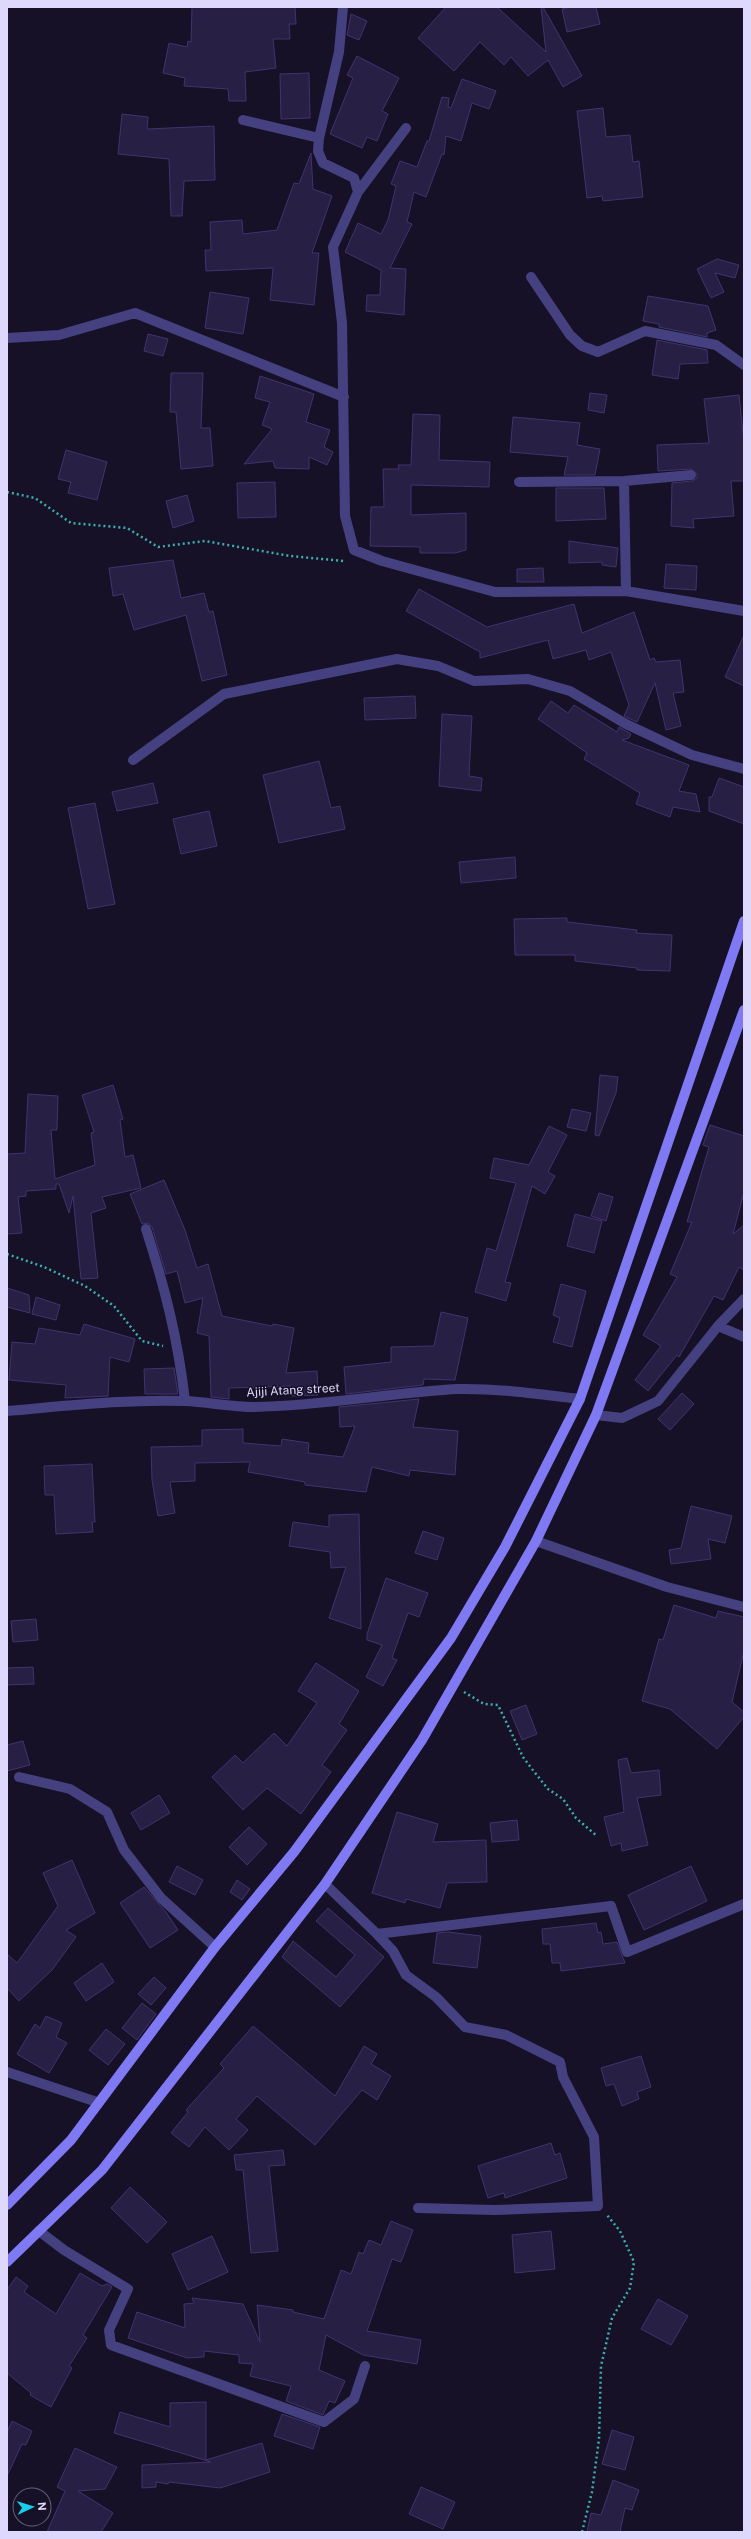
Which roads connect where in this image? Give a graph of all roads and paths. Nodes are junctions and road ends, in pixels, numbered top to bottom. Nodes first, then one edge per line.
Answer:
1 (343, 7) edge
2 (243, 120) dead end
3 (406, 128) dead end
4 (319, 138) junction
5 (358, 192) junction
6 (531, 277) dead end
7 (7, 338) edge
8 (744, 365) edge
9 (344, 397) junction
10 (691, 475) dead end
11 (624, 481) junction
12 (518, 482) dead end
13 (7, 492) edge
14 (346, 560) dead end
15 (626, 591) junction
16 (744, 610) edge
17 (133, 760) dead end
18 (744, 769) edge
19 (744, 921) edge
20 (744, 1010) edge
21 (146, 1229) dead end
22 (7, 1254) edge
23 (744, 1300) edge
24 (718, 1326) junction
25 (744, 1337) edge
26 (179, 1350) junction
27 (580, 1399) junction
28 (185, 1401) junction
29 (7, 1411) edge
30 (596, 1415) junction
31 (536, 1541) junction
32 (744, 1607) edge
33 (453, 1686) junction
34 (19, 1777) dead end
35 (597, 1836) dead end
36 (325, 1884) junction
37 (744, 1904) edge
38 (377, 1934) junction
39 (215, 1947) junction
40 (7, 2072) edge
41 (97, 2102) junction
42 (7, 2205) edge
43 (598, 2206) junction
44 (418, 2208) dead end
45 (39, 2231) junction
46 (7, 2262) edge
47 (364, 2366) dead end
48 (582, 2532) edge

1 - 4 street
2 - 4 street
3 - 5 street
4 - 5 street
5 - 9 street
6 - 8 street
7 - 9 street
9 - 15 street
10 - 11 street
11 - 12 street
11 - 15 street
13 - 14 path
15 - 16 street
17 - 18 street
19 - 27 main road
20 - 30 main road
21 - 26 street
22 - 26 path
23 - 24 street
24 - 25 street
24 - 30 street
26 - 28 street
27 - 28 street, Ajiji Atang street
27 - 39 main road
28 - 29 street, Ajiji Atang street
30 - 31 main road
31 - 32 street
31 - 33 main road
33 - 35 path
33 - 36 main road
34 - 39 street
36 - 38 street
36 - 45 main road
37 - 38 street
38 - 43 street
39 - 41 main road
40 - 41 street
41 - 42 main road
43 - 44 street
43 - 48 path
45 - 46 main road
45 - 47 street

